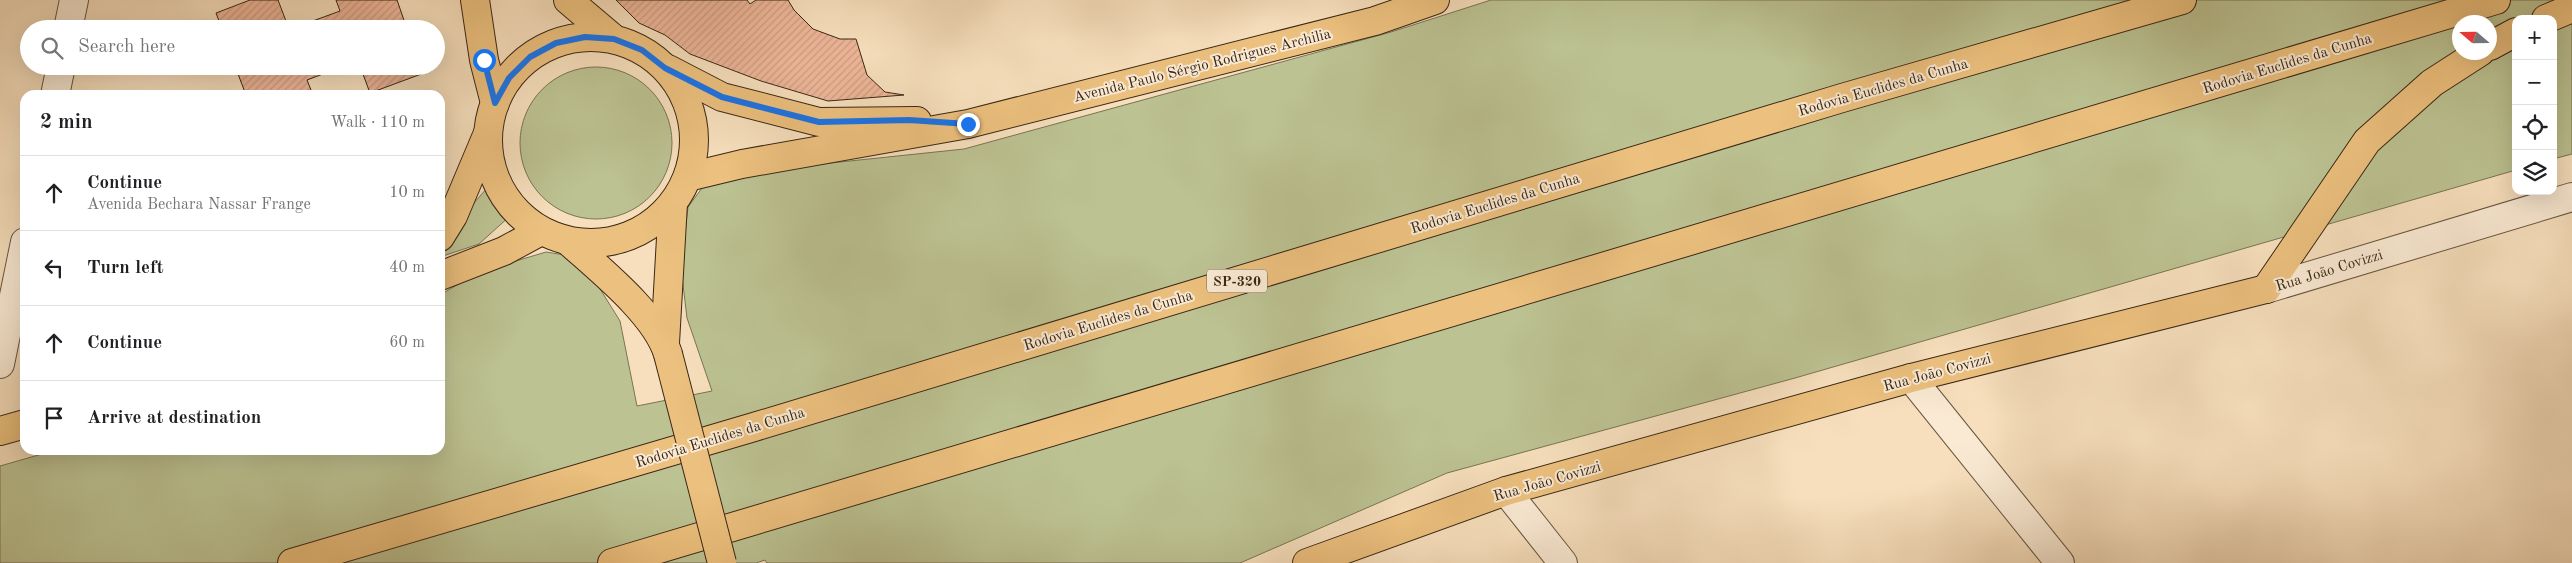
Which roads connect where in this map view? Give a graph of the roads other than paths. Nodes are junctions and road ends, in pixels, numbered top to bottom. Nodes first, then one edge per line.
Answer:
1 (74, 0) edge
2 (475, 0) edge
3 (568, 0) edge
4 (1434, 0) edge
5 (2182, 0) edge
6 (2496, 0) edge
7 (2572, 8) edge
8 (2555, 15) edge
9 (70, 20) edge
10 (2512, 34) edge
11 (614, 39) junction
12 (2497, 42) edge
13 (2468, 60) edge
14 (665, 68) junction
15 (59, 75) edge
16 (56, 90) edge
17 (495, 103) junction
18 (968, 124) junction
19 (488, 132) junction
20 (688, 177) junction
21 (2572, 197) edge
22 (673, 203) junction
23 (445, 229) edge
24 (541, 231) junction
25 (568, 242) junction
26 (20, 266) edge
27 (445, 274) edge
28 (2266, 288) junction
29 (666, 349) junction
30 (0, 364) edge
31 (1911, 378) junction
32 (20, 425) edge
33 (0, 431) edge
34 (1506, 491) junction
35 (292, 563) edge
36 (612, 563) edge
37 (722, 563) edge
38 (1307, 563) edge
39 (1563, 563) edge
40 (2060, 563) edge

1 - 9 street
2 - 17 main road
3 - 11 main road
4 - 18 main road, Avenida Paulo Sérgio Rodrigues Archilia
5 - 35 main road, Rodovia Euclides da Cunha / SP-320
6 - 36 main road, Rodovia Euclides da Cunha
7 - 8 main road
10 - 12 main road
11 - 14 main road
11 - 17 main road
13 - 28 main road
14 - 18 main road, Avenida Paulo Sérgio Rodrigues Archilia
14 - 20 main road
15 - 16 street
17 - 19 main road
18 - 20 main road, Avenida Paulo Sérgio Rodrigues Archilia
19 - 23 main road
19 - 24 main road
20 - 22 main road
21 - 28 street, Rua João Covizzi
22 - 25 main road
22 - 29 main road
24 - 25 main road
24 - 27 main road
25 - 29 main road
26 - 30 street
28 - 31 main road, Rua João Covizzi
29 - 37 main road, bridge
31 - 34 main road, Rua João Covizzi
31 - 40 street
32 - 33 main road
34 - 38 main road, Rua João Covizzi
34 - 39 street

